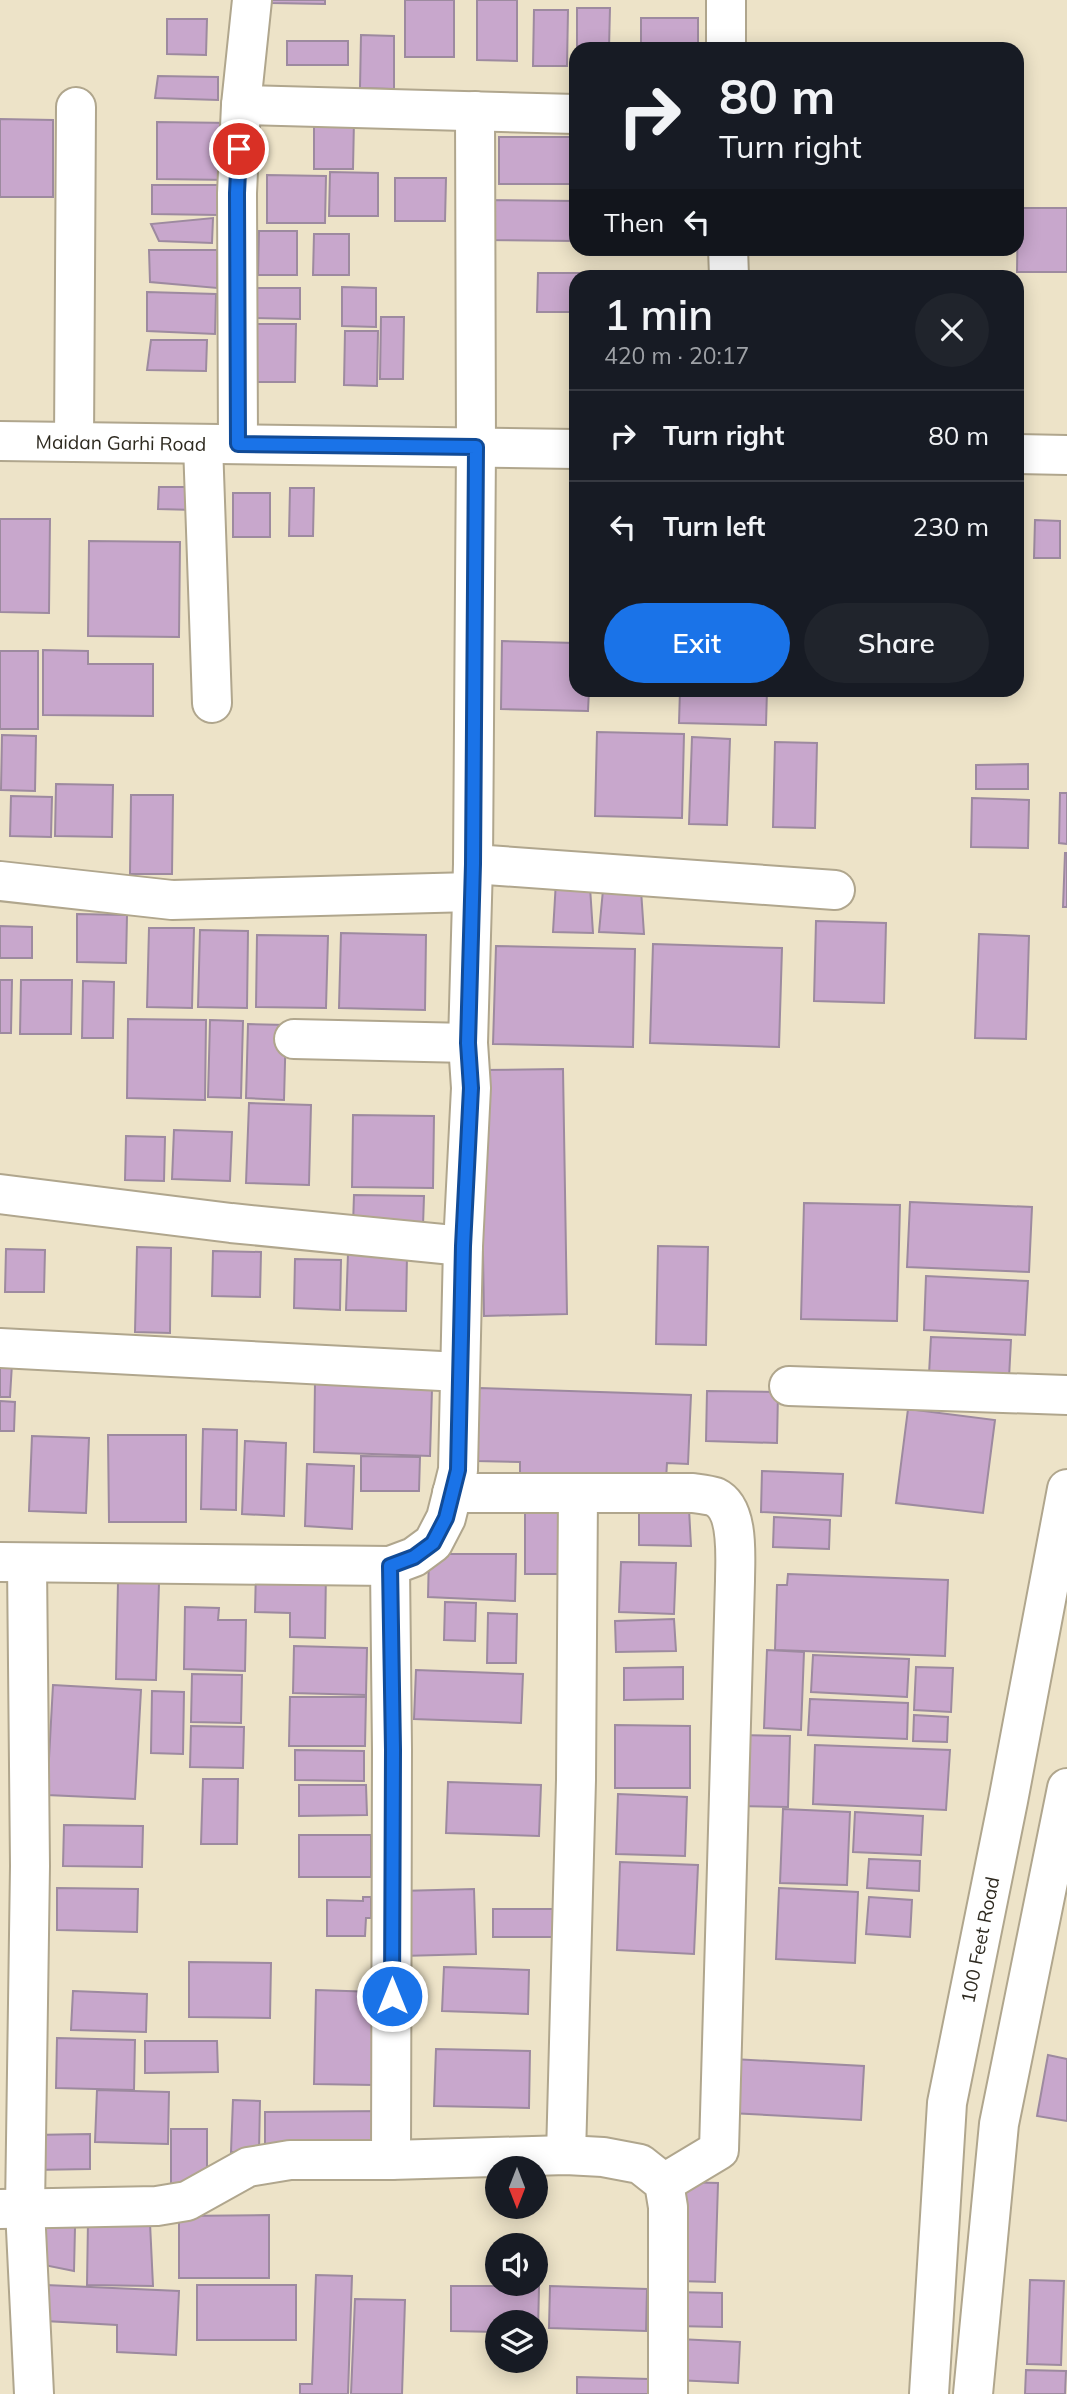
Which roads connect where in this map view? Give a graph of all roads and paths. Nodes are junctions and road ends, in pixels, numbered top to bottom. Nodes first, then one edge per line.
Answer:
1 (252, 0) edge
2 (726, 0) edge
3 (726, 42) edge
4 (241, 106) junction
5 (76, 107) dead end
6 (475, 111) junction
7 (569, 114) edge
8 (0, 441) edge
9 (74, 442) junction
10 (220, 444) junction
11 (476, 447) junction
12 (569, 449) edge
13 (1024, 454) edge
14 (1067, 455) edge
15 (212, 703) dead end
16 (472, 878) junction
17 (0, 881) edge
18 (835, 890) dead end
19 (293, 1039) dead end
20 (468, 1043) junction
21 (0, 1194) edge
22 (463, 1246) junction
23 (0, 1348) edge
24 (460, 1372) junction
25 (789, 1386) dead end
26 (1067, 1395) edge
27 (1067, 1489) edge
28 (452, 1493) junction
29 (579, 1493) junction
30 (14, 1562) edge
31 (390, 1566) junction
32 (1067, 1793) edge
33 (566, 2155) junction
34 (391, 2160) junction
35 (664, 2183) junction
36 (13, 2209) edge
37 (34, 2394) edge
38 (668, 2394) edge
39 (929, 2394) edge
40 (972, 2394) edge

1 - 4 street
2 - 3 street
4 - 6 street
4 - 10 street
5 - 9 street
6 - 7 street
6 - 11 street
8 - 9 street, Maidan Garhi Road
9 - 10 street, Maidan Garhi Road
10 - 11 street, Maidan Garhi Road
10 - 15 street
11 - 12 street, Maidan Garhi Road
11 - 16 street
13 - 14 street
16 - 17 street
16 - 18 street
16 - 20 street
19 - 20 street
20 - 22 street
21 - 22 street
22 - 24 street
23 - 24 street
24 - 28 street
25 - 26 street
27 - 39 street, 100 Feet Road
28 - 29 street
28 - 31 street
29 - 33 street
29 - 35 street
30 - 31 street
30 - 36 street
31 - 34 street
32 - 40 street
33 - 34 street
33 - 35 street
34 - 36 street
35 - 38 street
36 - 37 street

